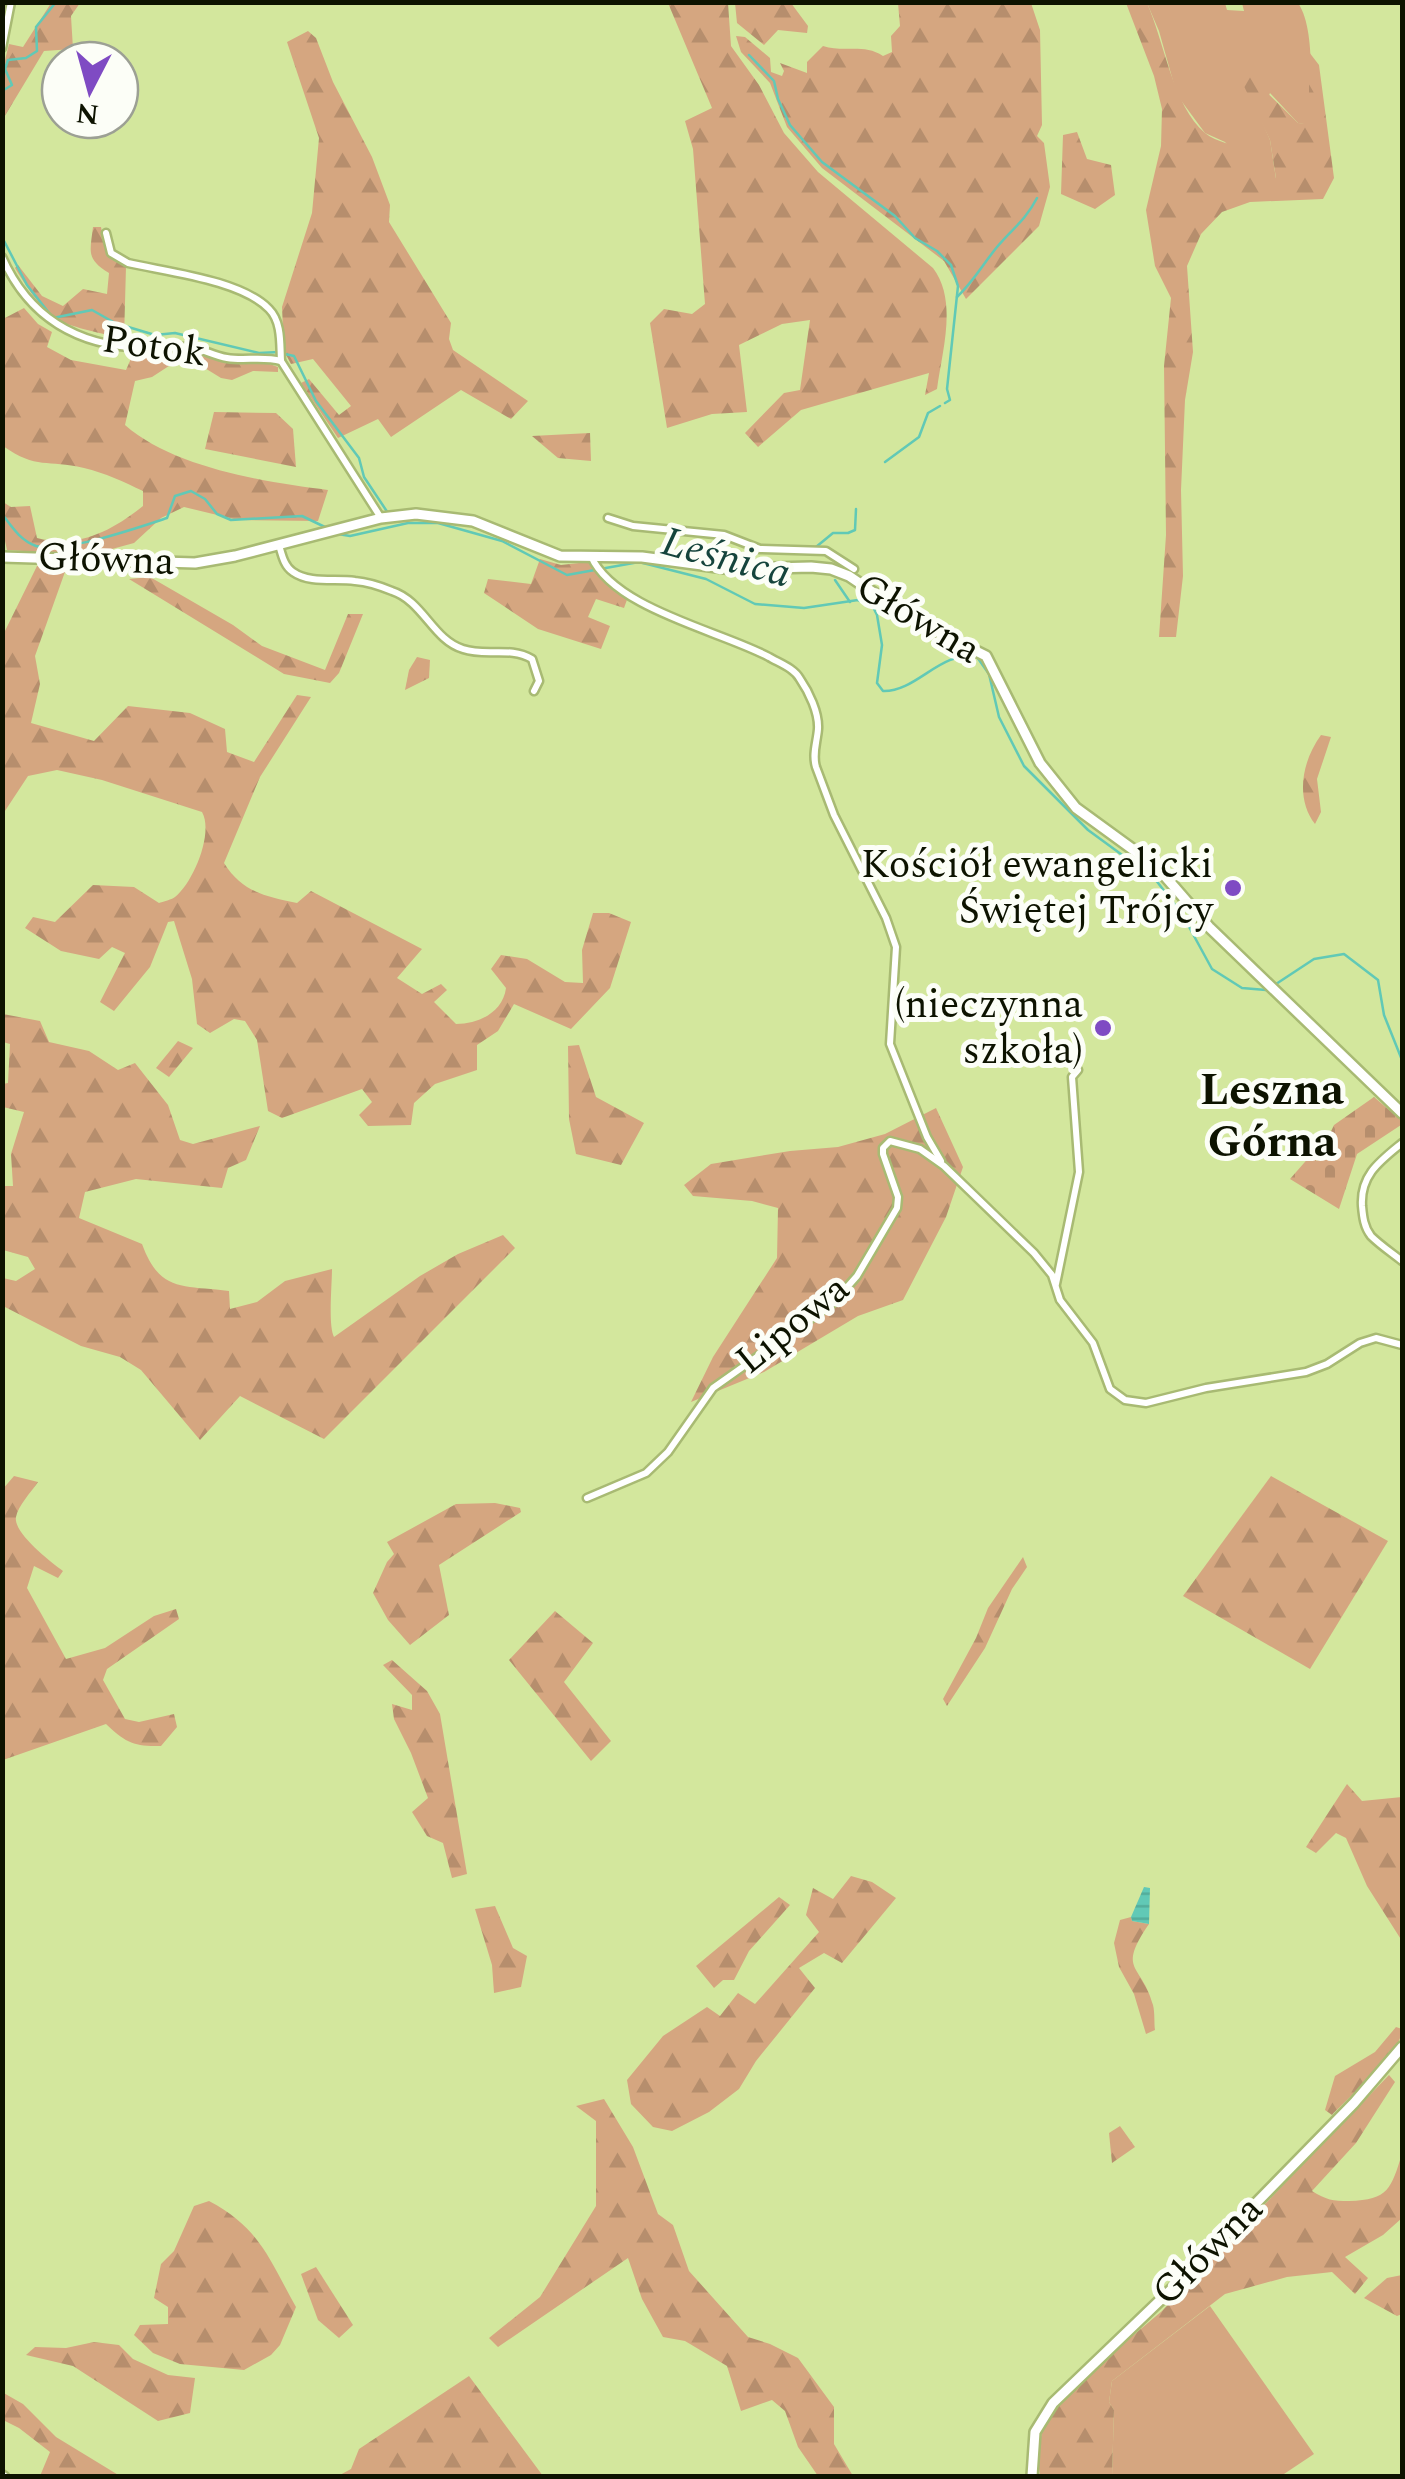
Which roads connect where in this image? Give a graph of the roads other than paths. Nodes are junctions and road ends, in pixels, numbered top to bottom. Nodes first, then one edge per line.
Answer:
1 (12, 2) edge
2 (2, 48) edge
3 (106, 233) dead end
4 (2, 257) edge
5 (280, 361) junction
6 (381, 518) junction
7 (608, 518) dead end
8 (279, 545) junction
9 (591, 556) junction
10 (2, 557) edge
11 (854, 568) dead end
12 (534, 691) dead end
13 (1078, 1070) dead end
14 (1402, 1113) edge
15 (1402, 1143) edge
16 (944, 1166) junction
17 (1402, 1260) edge
18 (1056, 1285) junction
19 (1402, 1345) edge
20 (587, 1498) dead end
21 (1402, 2047) edge
22 (1032, 2476) edge

1 - 2 street
3 - 5 street, Potok
4 - 5 street, Potok
5 - 6 street, Potok
6 - 8 street, Główna
6 - 9 street, Główna
7 - 11 street
8 - 10 street, Główna
8 - 12 street
9 - 14 street, Główna
9 - 16 street
13 - 18 street
15 - 17 street
16 - 18 street, Lipowa
16 - 20 street, Lipowa
18 - 19 street, Lipowa
21 - 22 street, Główna

